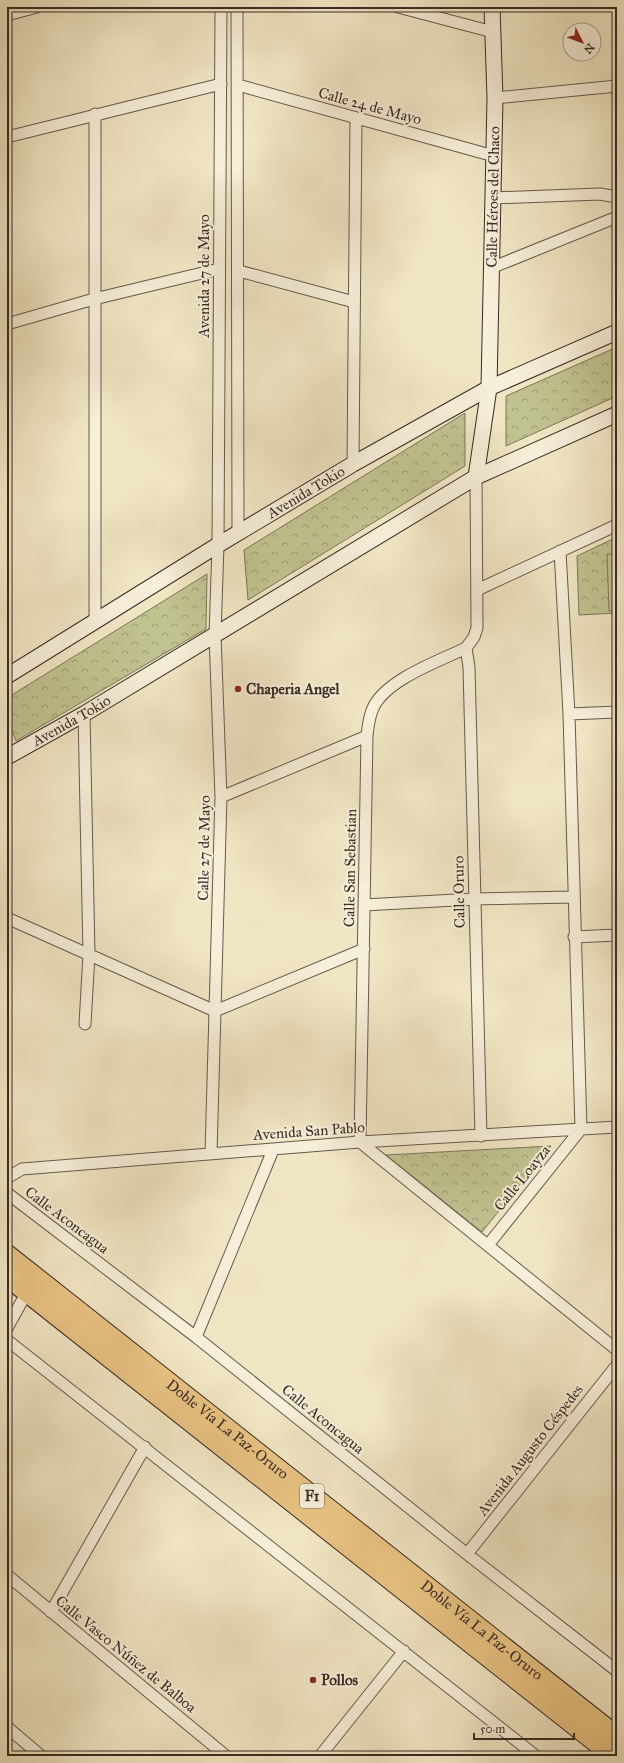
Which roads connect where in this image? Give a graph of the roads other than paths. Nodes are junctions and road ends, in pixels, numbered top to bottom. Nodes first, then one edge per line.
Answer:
1 (37, 7) edge
2 (221, 7) edge
3 (237, 7) edge
4 (398, 7) edge
5 (492, 7) edge
6 (7, 15) edge
7 (493, 32) junction
8 (221, 84) junction
9 (238, 85) junction
10 (617, 86) edge
11 (495, 98) junction
12 (96, 114) junction
13 (356, 118) junction
14 (7, 137) edge
15 (494, 156) junction
16 (617, 197) edge
17 (493, 198) junction
18 (617, 217) edge
19 (491, 268) junction
20 (219, 269) junction
21 (238, 272) junction
22 (94, 299) junction
23 (354, 302) junction
24 (7, 324) edge
25 (617, 332) edge
26 (489, 388) junction
27 (617, 414) edge
28 (353, 464) junction
29 (476, 477) junction
30 (617, 525) edge
31 (238, 534) junction
32 (218, 545) junction
33 (560, 551) junction
34 (477, 590) junction
35 (95, 621) junction
36 (215, 635) junction
37 (466, 648) junction
38 (7, 676) edge
39 (617, 712) edge
40 (84, 714) junction
41 (569, 714) junction
42 (367, 736) junction
43 (7, 757) edge
44 (221, 797) junction
45 (573, 897) junction
46 (474, 899) junction
47 (364, 904) junction
48 (7, 918) edge
49 (617, 935) edge
50 (574, 937) junction
51 (364, 949) junction
52 (89, 954) junction
53 (215, 1011) junction
54 (84, 1024) dead end
55 (617, 1127) edge
56 (581, 1129) junction
57 (481, 1136) junction
58 (360, 1142) junction
59 (273, 1150) junction
60 (211, 1152) junction
61 (7, 1178) edge
62 (7, 1194) edge
63 (488, 1245) junction
64 (7, 1255) edge
65 (7, 1276) edge
66 (27, 1292) junction
67 (7, 1328) edge
68 (196, 1337) junction
69 (7, 1340) edge
70 (617, 1350) edge
71 (617, 1365) edge
72 (145, 1447) junction
73 (467, 1554) junction
74 (7, 1574) edge
75 (51, 1612) junction
76 (404, 1651) junction
77 (617, 1671) edge
78 (7, 1727) edge
79 (617, 1736) edge
80 (41, 1756) edge
81 (226, 1756) edge
82 (320, 1756) edge
83 (536, 1756) edge
84 (614, 1756) edge

1 - 6 street
2 - 8 street, Avenida 27 de Mayo
3 - 9 street
4 - 7 street
5 - 7 street, Calle Héroes del Chaco
7 - 11 street, Calle Héroes del Chaco
8 - 12 street
8 - 20 street, Avenida 27 de Mayo
9 - 13 street, Calle 24 de Mayo
9 - 21 street
10 - 11 street
11 - 15 street, Calle Héroes del Chaco
12 - 14 street
12 - 22 street
13 - 15 street, Calle 24 de Mayo
13 - 23 street
15 - 17 street, Calle Héroes del Chaco
16 - 17 street
17 - 19 street, Calle Héroes del Chaco
18 - 19 street
19 - 26 street, Calle Héroes del Chaco
20 - 22 street
20 - 32 street, Avenida 27 de Mayo
21 - 23 street
21 - 31 street
22 - 24 street
22 - 35 street
23 - 28 street
25 - 26 street, Avenida Tokio
26 - 28 street, Avenida Tokio
26 - 29 street, Calle Héroes del Chaco
27 - 29 street, Avenida Tokio
28 - 31 street, Avenida Tokio
29 - 34 street
29 - 36 street, Avenida Tokio
30 - 33 street
31 - 32 street, Avenida Tokio
32 - 35 street, Avenida Tokio
32 - 36 street, Calle 27 de Mayo
33 - 34 street
33 - 41 street
34 - 37 street
35 - 38 street, Avenida Tokio
36 - 40 street, Avenida Tokio
36 - 44 street, Calle 27 de Mayo
37 - 42 street, Calle San Sebastian
37 - 46 street, Calle Oruro
39 - 41 street
40 - 43 street, Avenida Tokio
40 - 52 street
41 - 45 street
42 - 44 street
42 - 47 street, Calle San Sebastian
44 - 53 street, Calle 27 de Mayo
45 - 46 street
45 - 50 street
46 - 47 street
46 - 57 street, Calle Oruro
47 - 51 street, Calle San Sebastian
48 - 52 street
49 - 50 street
50 - 56 street
51 - 53 street
51 - 58 street, Calle San Sebastian
52 - 53 street
52 - 54 street
53 - 60 street, Calle 27 de Mayo
55 - 56 street, Avenida San Pablo
56 - 57 street, Avenida San Pablo
56 - 63 street, Calle Loayza
57 - 58 street, Avenida San Pablo
58 - 59 street, Avenida San Pablo
58 - 63 street
59 - 60 street, Avenida San Pablo
59 - 68 street
60 - 61 street, Avenida San Pablo
62 - 68 street, Calle Aconcagua
63 - 70 street
64 - 79 highway, Doble Vía La Paz-Oruro / F1
65 - 66 highway, Doble Vía La Paz-Oruro / F1
66 - 67 street
66 - 84 highway, Doble Vía La Paz-Oruro / F1
68 - 73 street, Calle Aconcagua
69 - 72 street
71 - 73 street, Avenida Augusto Céspedes
72 - 75 street
72 - 76 street
73 - 77 street, Calle Aconcagua
74 - 75 street, Calle Vasco Núñez de Balboa
75 - 81 street, Calle Vasco Núñez de Balboa
76 - 82 street
76 - 83 street
78 - 80 street

